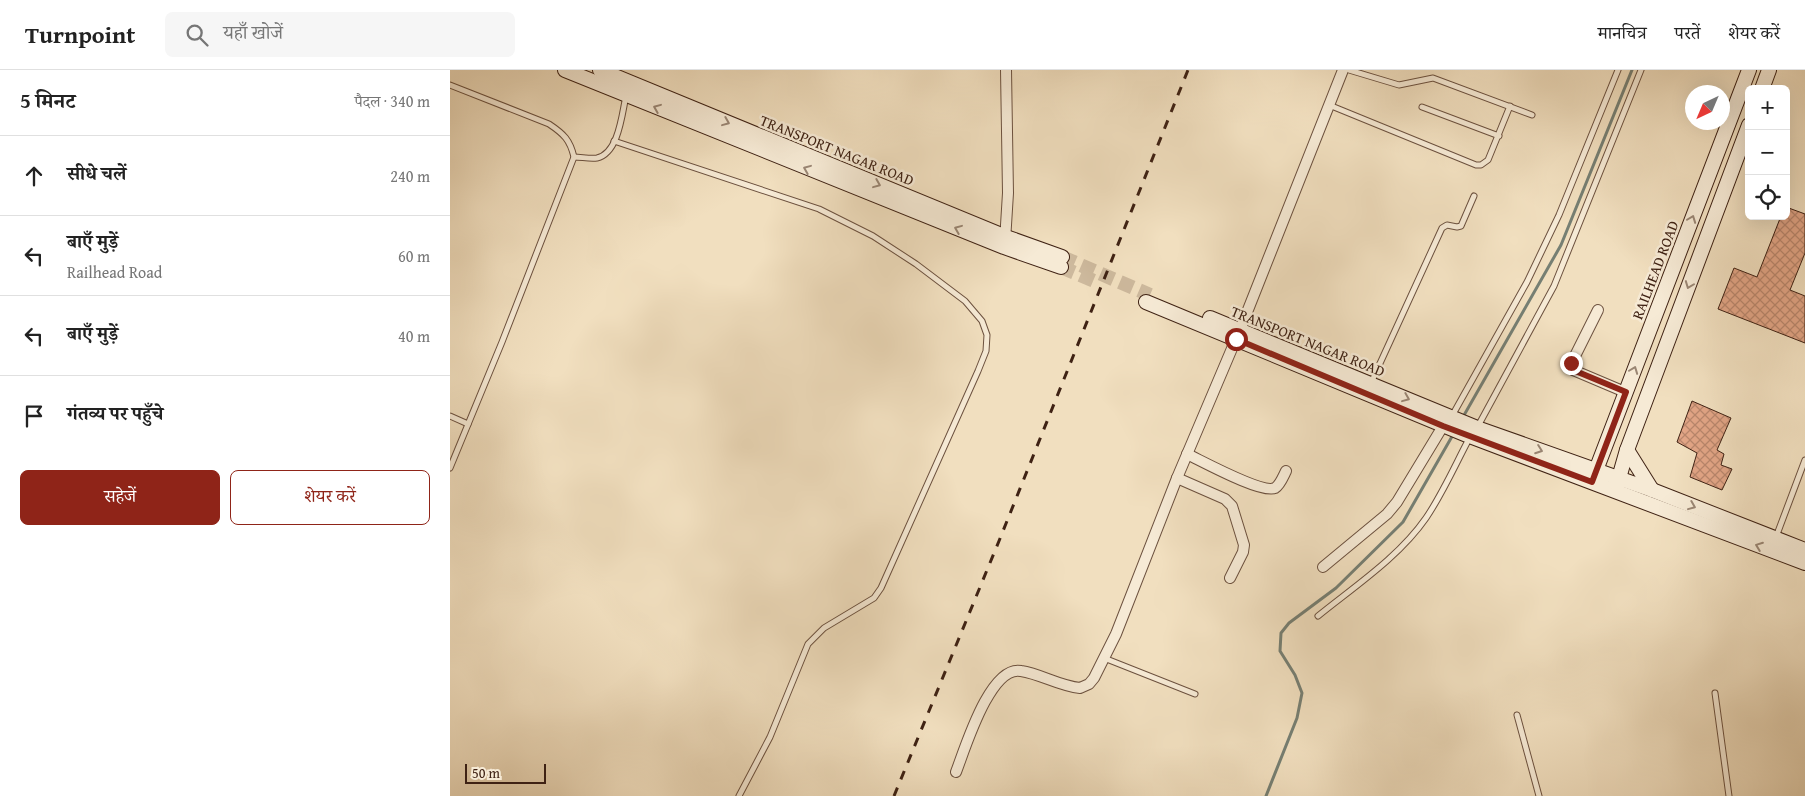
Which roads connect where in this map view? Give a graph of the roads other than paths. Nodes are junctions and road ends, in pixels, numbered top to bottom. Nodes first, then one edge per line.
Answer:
1 (565, 70) edge
2 (600, 70) edge
3 (1006, 70) edge
4 (1343, 70) edge
5 (1349, 70) edge
6 (1618, 70) edge
7 (1642, 70) edge
8 (1749, 70) edge
9 (1769, 70) edge
10 (450, 85) edge
11 (1763, 85) edge
12 (626, 95) junction
13 (1330, 105) junction
14 (1510, 106) junction
15 (1422, 107) dead end
16 (1532, 115) dead end
17 (1747, 130) edge
18 (1499, 136) junction
19 (614, 141) junction
20 (574, 157) junction
21 (1474, 196) dead end
22 (1005, 242) junction
23 (1061, 262) tunnel mouth
24 (1148, 299) tunnel mouth
25 (1598, 310) dead end
26 (1238, 334) junction
27 (1371, 384) junction
28 (1626, 392) junction
29 (450, 416) edge
30 (1450, 422) junction
31 (468, 424) junction
32 (1472, 431) junction
33 (1605, 446) junction
34 (1627, 450) junction
35 (1187, 454) junction
36 (452, 456) edge
37 (1805, 460) edge
38 (1574, 463) junction
39 (450, 468) edge
40 (1286, 472) dead end
41 (1593, 476) junction
42 (1177, 478) junction
43 (1617, 485) junction
44 (1652, 490) junction
45 (1775, 539) junction
46 (1805, 550) edge
47 (1805, 564) edge
48 (1323, 567) dead end
49 (1230, 578) dead end
50 (1318, 616) dead end
51 (1104, 658) junction
52 (1715, 692) dead end
53 (1195, 694) dead end
54 (1517, 715) dead end
55 (956, 772) dead end
56 (739, 796) edge
57 (1539, 796) edge
58 (1729, 796) edge

1 - 12 main road, TRANSPORT NAGAR ROAD
2 -> 22 main road, TRANSPORT NAGAR ROAD
3 - 22 street
4 - 13 street
5 - 14 lane
6 - 30 lane
7 - 32 lane
28 -> 8 main road, RAILHEAD ROAD
9 - 11 main road
10 - 20 lane
12 - 19 lane
22 -> 12 main road, TRANSPORT NAGAR ROAD
13 - 18 lane
13 - 26 street
14 - 16 lane
14 - 18 lane
15 - 18 lane
17 -> 34 main road
19 - 20 lane
19 - 56 lane
20 - 31 lane
21 - 27 lane
22 - 23 main road, TRANSPORT NAGAR ROAD
24 - 26 main road, TRANSPORT NAGAR ROAD
25 - 28 street
26 - 27 main road, TRANSPORT NAGAR ROAD
26 - 30 main road
26 - 35 street
27 -> 30 main road, TRANSPORT NAGAR ROAD
28 - 33 main road, RAILHEAD ROAD
29 - 31 lane
30 - 32 main road
30 - 48 street
31 - 36 lane
32 -> 38 main road
32 - 41 main road
32 - 50 lane
33 - 38 main road
33 - 41 main road, RAILHEAD ROAD
34 - 43 main road
34 - 44 main road
35 - 40 street
35 - 42 street
36 - 39 lane
37 - 45 lane
38 - 41 main road
41 - 43 main road
42 - 49 street
42 - 51 street
43 - 44 main road
47 -> 43 main road
44 -> 45 main road
45 - 46 main road
51 - 53 lane
51 - 55 street
52 - 58 lane
54 - 57 lane

